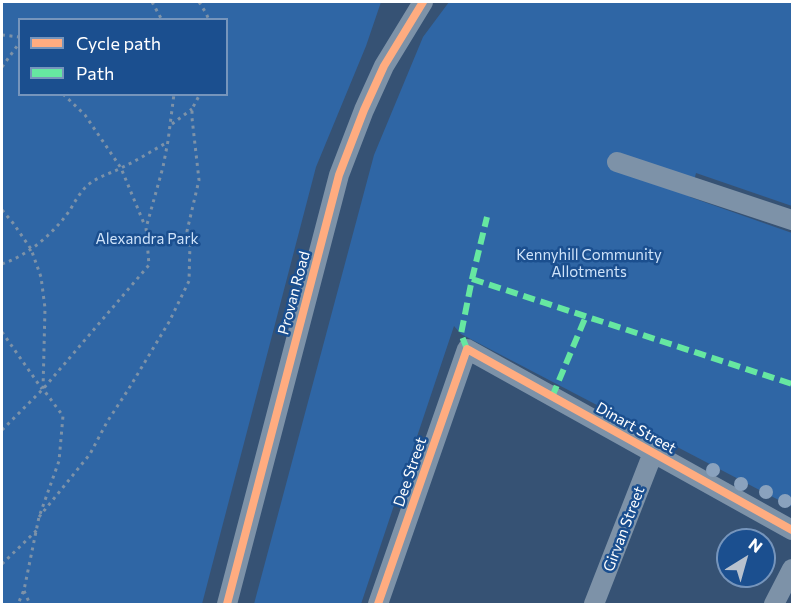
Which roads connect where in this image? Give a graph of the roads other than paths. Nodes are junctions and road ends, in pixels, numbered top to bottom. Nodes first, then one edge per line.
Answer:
1 (423, 2) edge
2 (617, 162) dead end
3 (792, 220) edge
4 (467, 349) joint
5 (653, 453) junction
6 (792, 530) edge
7 (792, 569) edge
8 (227, 604) edge
9 (378, 604) edge
10 (594, 604) edge
11 (774, 604) edge

1 - 8 street, Provan Road
2 - 3 street
4 - 5 street, Dinart Street
4 - 9 street, Dee Street
5 - 6 street, Dinart Street
5 - 10 street, Girvan Street
7 - 11 street

